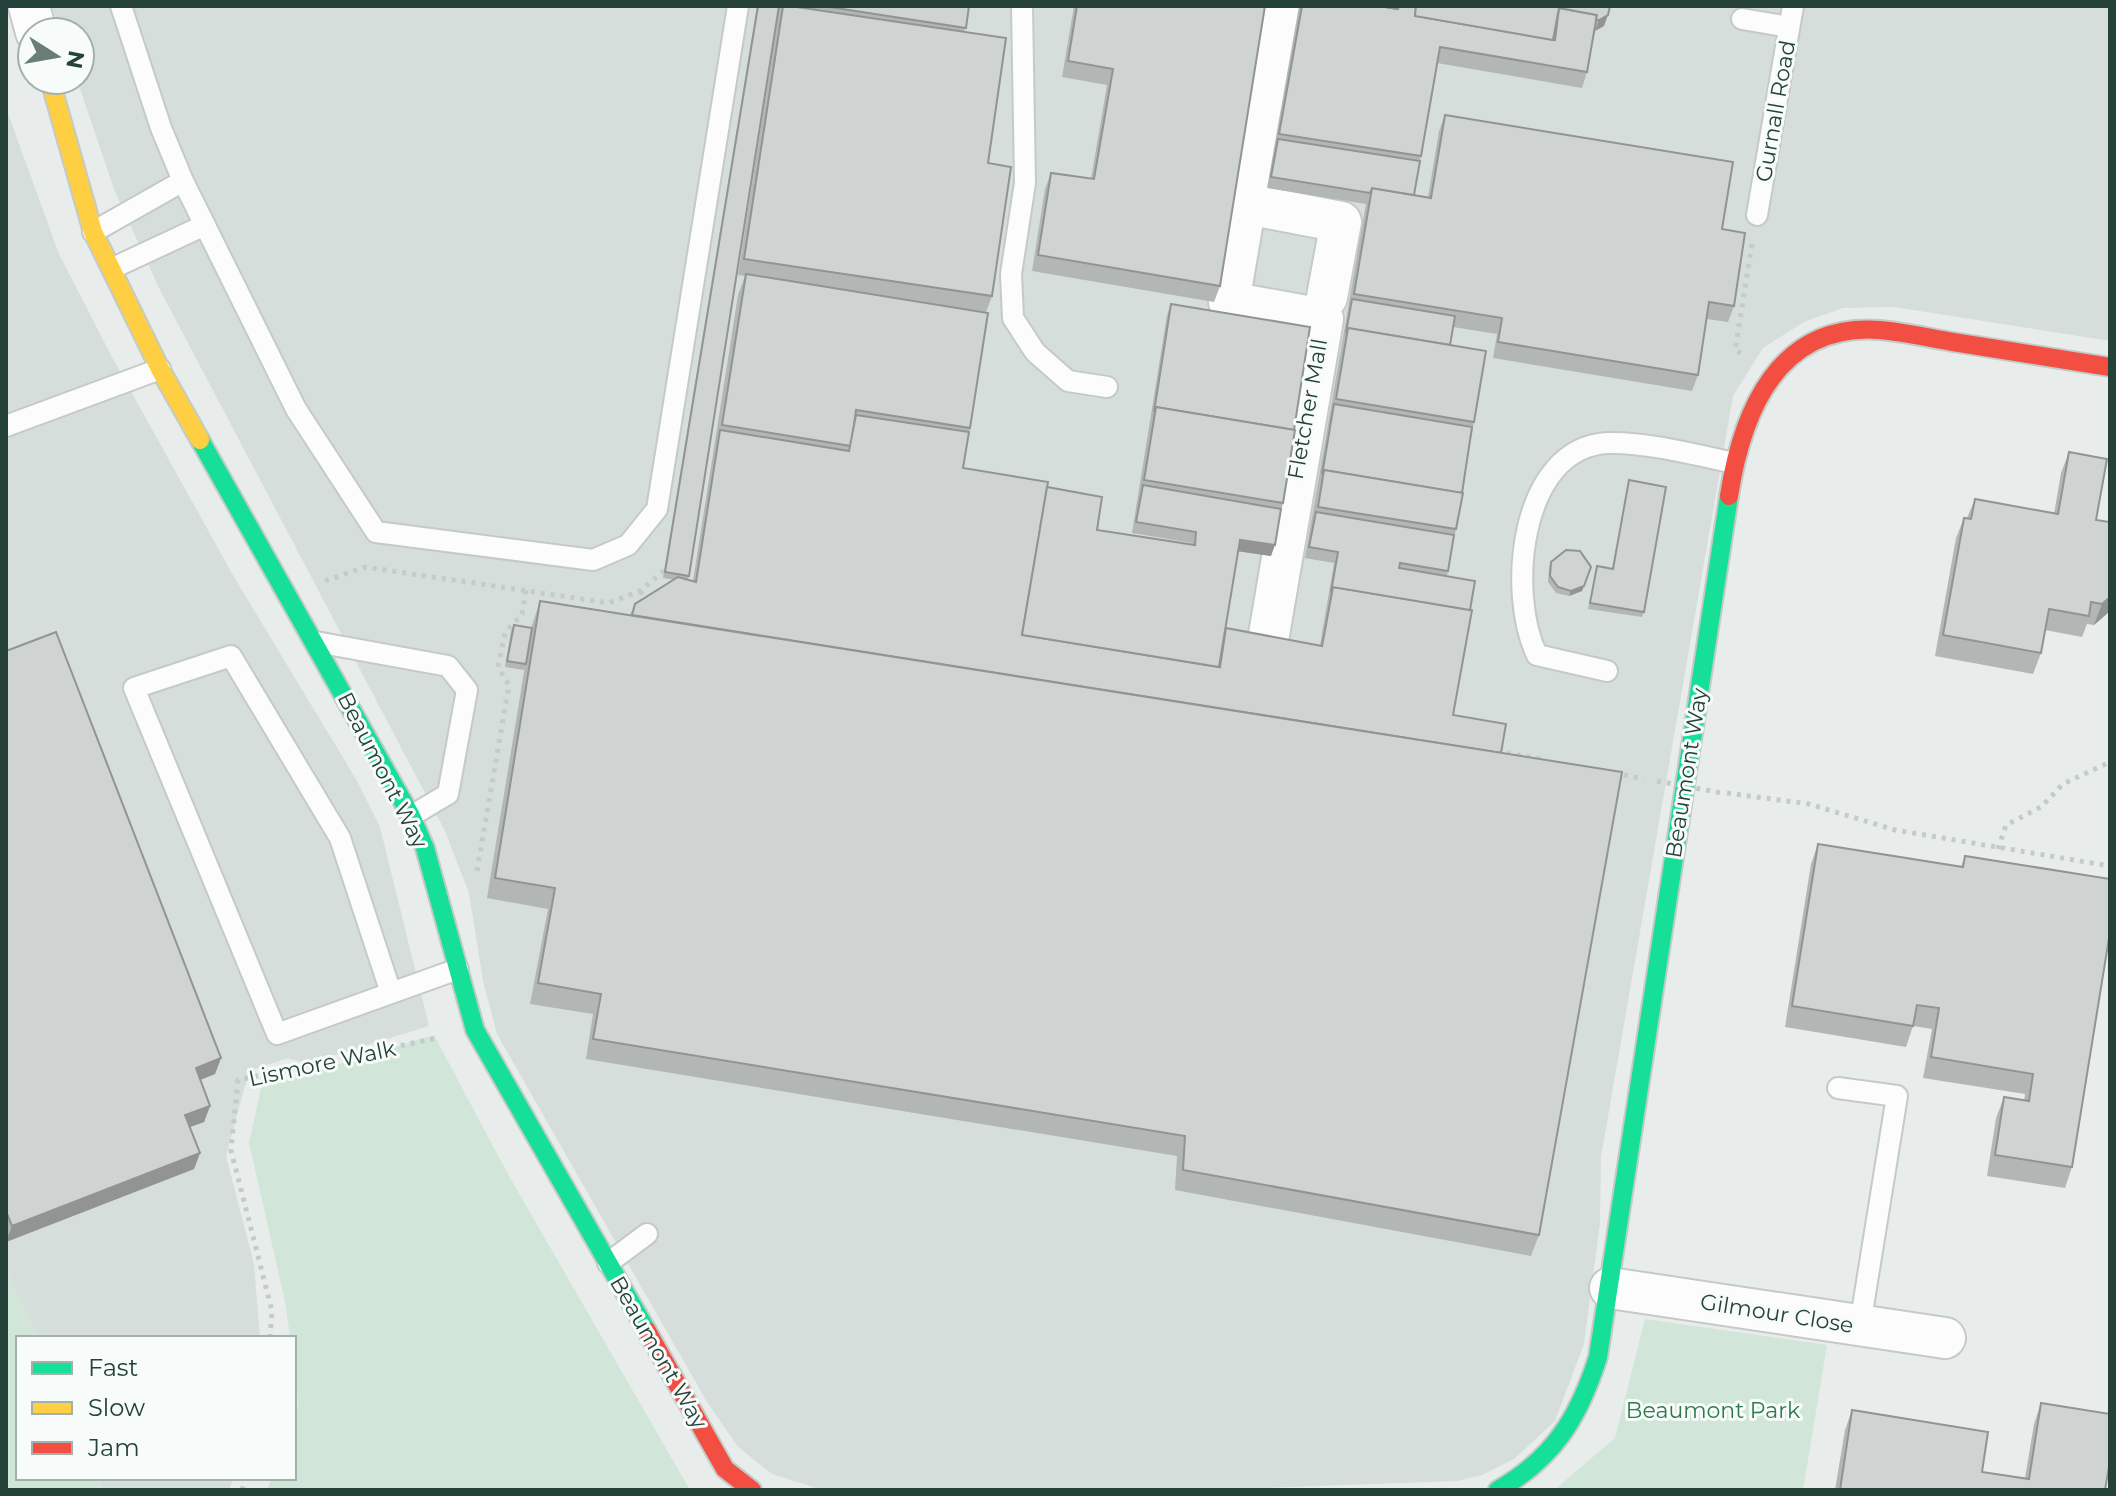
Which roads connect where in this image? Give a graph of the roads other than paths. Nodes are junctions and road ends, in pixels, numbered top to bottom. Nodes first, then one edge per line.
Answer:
1 (121, 6) edge
2 (738, 6) edge
3 (1022, 6) edge
4 (1280, 6) edge
5 (1793, 6) edge
6 (1742, 19) dead end
7 (1789, 27) junction
8 (55, 96) edge
9 (183, 181) junction
10 (1247, 204) junction
11 (1757, 215) road end
12 (205, 225) junction
13 (93, 232) junction
14 (113, 268) junction
15 (1327, 297) dead end
16 (2110, 367) edge
17 (160, 369) junction
18 (1107, 387) dead end
19 (6, 426) edge
20 (1734, 463) junction
21 (316, 642) junction
22 (1266, 652) edge
23 (1607, 671) dead end
24 (411, 816) junction
25 (458, 969) junction
26 (391, 993) junction
27 (1838, 1088) dead end
28 (647, 1234) dead end
29 (608, 1263) junction
30 (1610, 1288) junction
31 (1860, 1325) junction
32 (1945, 1338) dead end
33 (752, 1490) edge
34 (1498, 1490) edge

1 - 9 lane
2 - 12 lane
3 - 18 lane
4 - 10 street, Fletcher Mall
5 - 7 lane, Gurnall Road
6 - 7 lane
7 - 11 lane, Gurnall Road
8 - 13 street, Beaumont Way
9 - 12 lane
9 - 13 lane
10 - 15 street
10 - 22 street, Fletcher Mall
12 - 14 lane
13 - 14 street, Beaumont Way
14 - 17 street, Beaumont Way
16 - 20 street, Beaumont Way
17 - 19 lane
17 - 21 street, Beaumont Way
20 - 23 lane
20 - 30 street, Beaumont Way
21 - 24 street, Beaumont Way
21 - 24 lane
24 - 25 street, Beaumont Way
25 - 26 lane
25 - 29 street, Beaumont Way
26 - 26 lane
27 - 31 lane
28 - 29 lane
29 - 33 street, Beaumont Way
30 - 31 street, Gilmour Close
30 - 34 street, Beaumont Way
31 - 32 street, Gilmour Close

